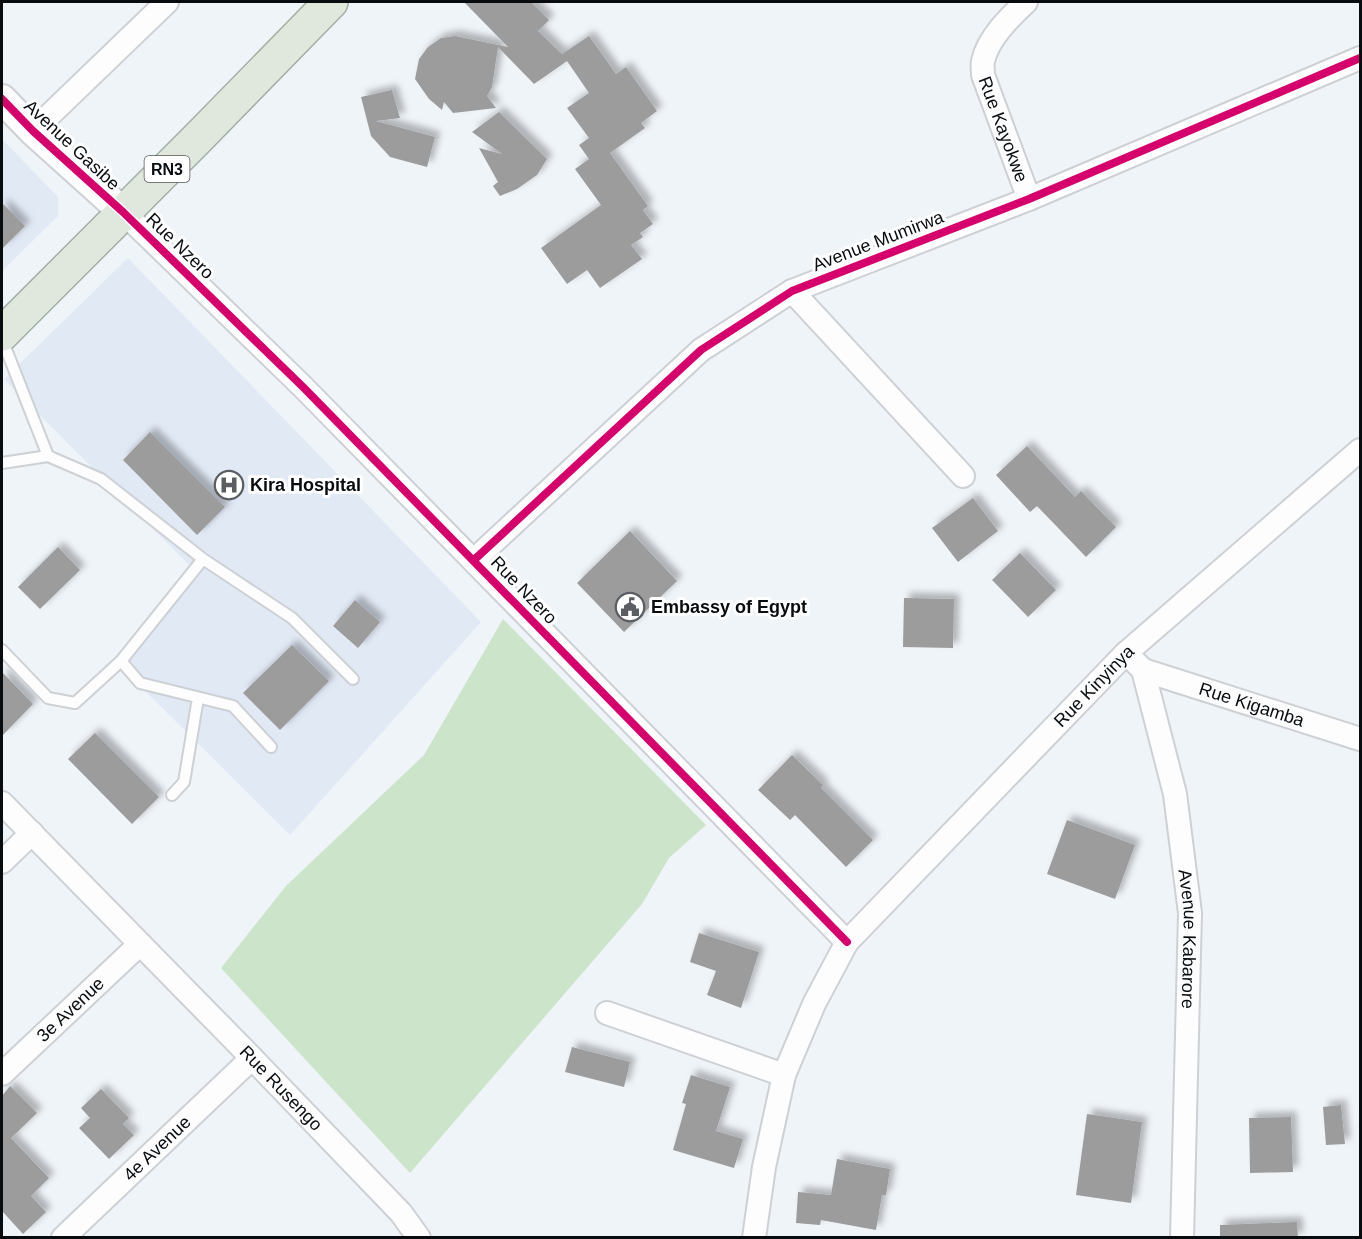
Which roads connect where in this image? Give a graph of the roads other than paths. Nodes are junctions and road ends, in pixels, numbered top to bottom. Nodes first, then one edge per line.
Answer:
1 (167, 2) edge
2 (331, 2) edge
3 (1026, 2) edge
4 (1360, 58) edge
5 (2, 99) edge
6 (33, 131) junction
7 (1029, 199) junction
8 (123, 212) junction
9 (792, 291) junction
10 (2, 334) edge
11 (2, 339) edge
12 (1360, 450) edge
13 (48, 456) junction
14 (2, 463) edge
15 (963, 476) dead end
16 (203, 559) junction
17 (474, 560) junction
18 (2, 650) edge
19 (1126, 653) junction
20 (120, 661) junction
21 (1143, 670) junction
22 (353, 679) dead end
23 (198, 698) junction
24 (1360, 739) edge
25 (271, 747) dead end
26 (172, 795) dead end
27 (2, 803) edge
28 (32, 833) junction
29 (2, 862) edge
30 (847, 942) junction
31 (140, 944) junction
32 (607, 1013) dead end
33 (252, 1058) junction
34 (2, 1074) edge
35 (784, 1076) junction
36 (63, 1238) edge
37 (419, 1238) edge
38 (754, 1238) edge
39 (1182, 1238) edge

1 - 6 street
2 - 8 highway, RN3
3 - 7 street, Rue Kayokwe
4 - 7 street, Avenue Mumirwa
5 - 6 street, Avenue Gasibe
6 - 8 street, Avenue Gasibe
7 - 9 street, Avenue Mumirwa
8 - 10 highway, RN3
8 - 17 street, Rue Nzero
9 - 15 street
9 - 17 street, Avenue Mumirwa
11 - 13 lane
12 - 19 street, Rue Kinyinya
13 - 14 lane
13 - 16 lane
16 - 20 lane
16 - 22 lane
17 - 30 street, Rue Nzero
18 - 20 lane
19 - 21 street
19 - 30 street, Rue Kinyinya
20 - 23 lane
21 - 24 street, Rue Kigamba
21 - 39 street, Avenue Kabarore
23 - 25 lane
23 - 26 lane
27 - 28 street, Rue Rusengo
28 - 29 street
28 - 31 street, Rue Rusengo
30 - 35 street, Rue Kinyinya
31 - 33 street, Rue Rusengo
31 - 34 street, 3e Avenue
32 - 35 street
33 - 36 street, 4e Avenue
33 - 37 street, Rue Rusengo
35 - 38 street, Rue Kinyinya

